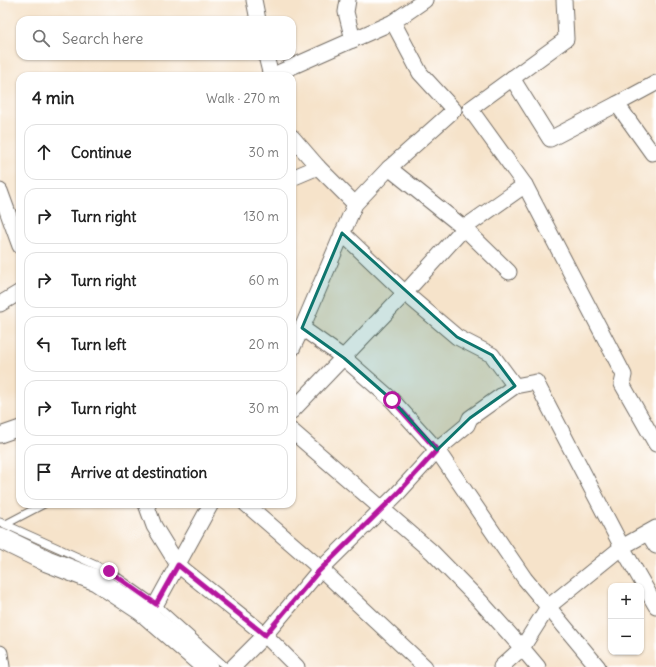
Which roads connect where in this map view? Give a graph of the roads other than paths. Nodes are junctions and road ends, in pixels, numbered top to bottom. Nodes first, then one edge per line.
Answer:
1 (254, 0) edge
2 (348, 0) edge
3 (425, 0) edge
4 (564, 0) edge
5 (257, 16) edge
6 (393, 22) junction
7 (353, 40) junction
8 (267, 60) edge
9 (270, 72) edge
10 (280, 72) edge
11 (512, 78) junction
12 (656, 82) edge
13 (617, 104) junction
14 (470, 108) junction
15 (454, 110) junction
16 (296, 142) edge
17 (656, 152) edge
18 (318, 167) junction
19 (389, 168) junction
20 (296, 176) edge
21 (525, 185) junction
22 (0, 191) edge
23 (355, 204) junction
24 (464, 228) junction
25 (342, 233) junction
26 (16, 235) edge
27 (509, 272) dead end
28 (405, 293) junction
29 (16, 294) edge
30 (0, 304) edge
31 (302, 328) junction
32 (296, 341) edge
33 (344, 358) junction
34 (515, 386) junction
35 (296, 407) edge
36 (16, 429) edge
37 (296, 434) edge
38 (0, 435) edge
39 (656, 444) edge
40 (437, 450) junction
41 (37, 508) edge
42 (147, 508) edge
43 (209, 508) edge
44 (251, 508) edge
45 (382, 509) junction
46 (2, 528) edge
47 (652, 530) edge
48 (656, 546) edge
49 (622, 547) junction
50 (178, 565) junction
51 (321, 569) junction
52 (156, 604) junction
53 (656, 606) edge
54 (548, 607) junction
55 (265, 635) junction
56 (522, 648) junction
57 (0, 653) edge
58 (2, 667) edge
59 (207, 667) edge
60 (226, 667) edge
61 (233, 667) edge
62 (297, 667) edge
63 (425, 667) edge
64 (501, 667) edge
65 (538, 667) edge
66 (598, 667) edge

1 - 5 street
2 - 7 street
3 - 6 street
4 - 11 street
6 - 7 street
6 - 15 street
7 - 10 street
8 - 9 street
11 - 13 street
11 - 14 street
12 - 13 street
13 - 17 street
14 - 15 street
14 - 21 street
15 - 19 street
16 - 18 street
18 - 20 street
18 - 23 street
19 - 23 street
19 - 24 street
21 - 24 street
21 - 39 street
22 - 26 street
23 - 25 street
24 - 27 street
24 - 28 street
25 - 28 street
25 - 31 street
28 - 33 street
28 - 34 street
29 - 30 street
31 - 32 street
31 - 33 street
33 - 35 street
33 - 40 street
34 - 40 street
34 - 49 street
36 - 38 street
37 - 45 street
40 - 45 street
40 - 54 street
41 - 46 lane
42 - 50 street
43 - 50 street
44 - 51 street
45 - 51 street
45 - 56 street
46 - 52 lane
46 - 59 street
47 - 48 street
47 - 49 street
49 - 53 street
49 - 54 street
50 - 52 street
50 - 55 street
51 - 55 street
51 - 63 street
52 - 60 lane
54 - 56 street
54 - 66 street
55 - 61 street
55 - 62 street
56 - 64 street
56 - 65 street
57 - 58 street

